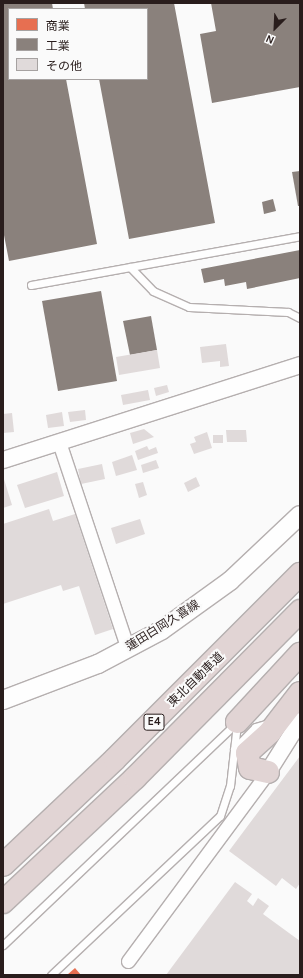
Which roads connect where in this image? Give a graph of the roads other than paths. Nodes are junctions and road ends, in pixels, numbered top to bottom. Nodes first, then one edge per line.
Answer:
1 (300, 236) edge
2 (130, 266) junction
3 (31, 284) dead end
4 (300, 318) edge
5 (300, 365) edge
6 (59, 442) junction
7 (3, 460) edge
8 (300, 515) edge
9 (300, 574) edge
10 (300, 611) edge
11 (128, 649) junction
12 (300, 654) edge
13 (300, 693) edge
14 (3, 700) edge
15 (290, 720) edge
16 (237, 722) junction
17 (232, 752) junction
18 (268, 772) junction
19 (3, 865) edge
20 (3, 902) edge
21 (3, 945) edge
22 (128, 961) dead end
23 (52, 975) edge

1 - 2 lane
2 - 3 lane
2 - 4 lane
5 - 6 street
6 - 7 street
6 - 11 street
8 - 11 main road, 蓮田白岡久喜線
9 - 19 highway, 東北自動車道 / E4
10 - 20 highway, 東北自動車道 / E4
11 - 14 main road, 蓮田白岡久喜線
12 - 16 highway
13 - 15 highway
15 - 17 lane
15 - 18 street
15 - 18 highway
16 - 17 lane
16 - 21 lane
17 - 23 lane
18 - 22 street

